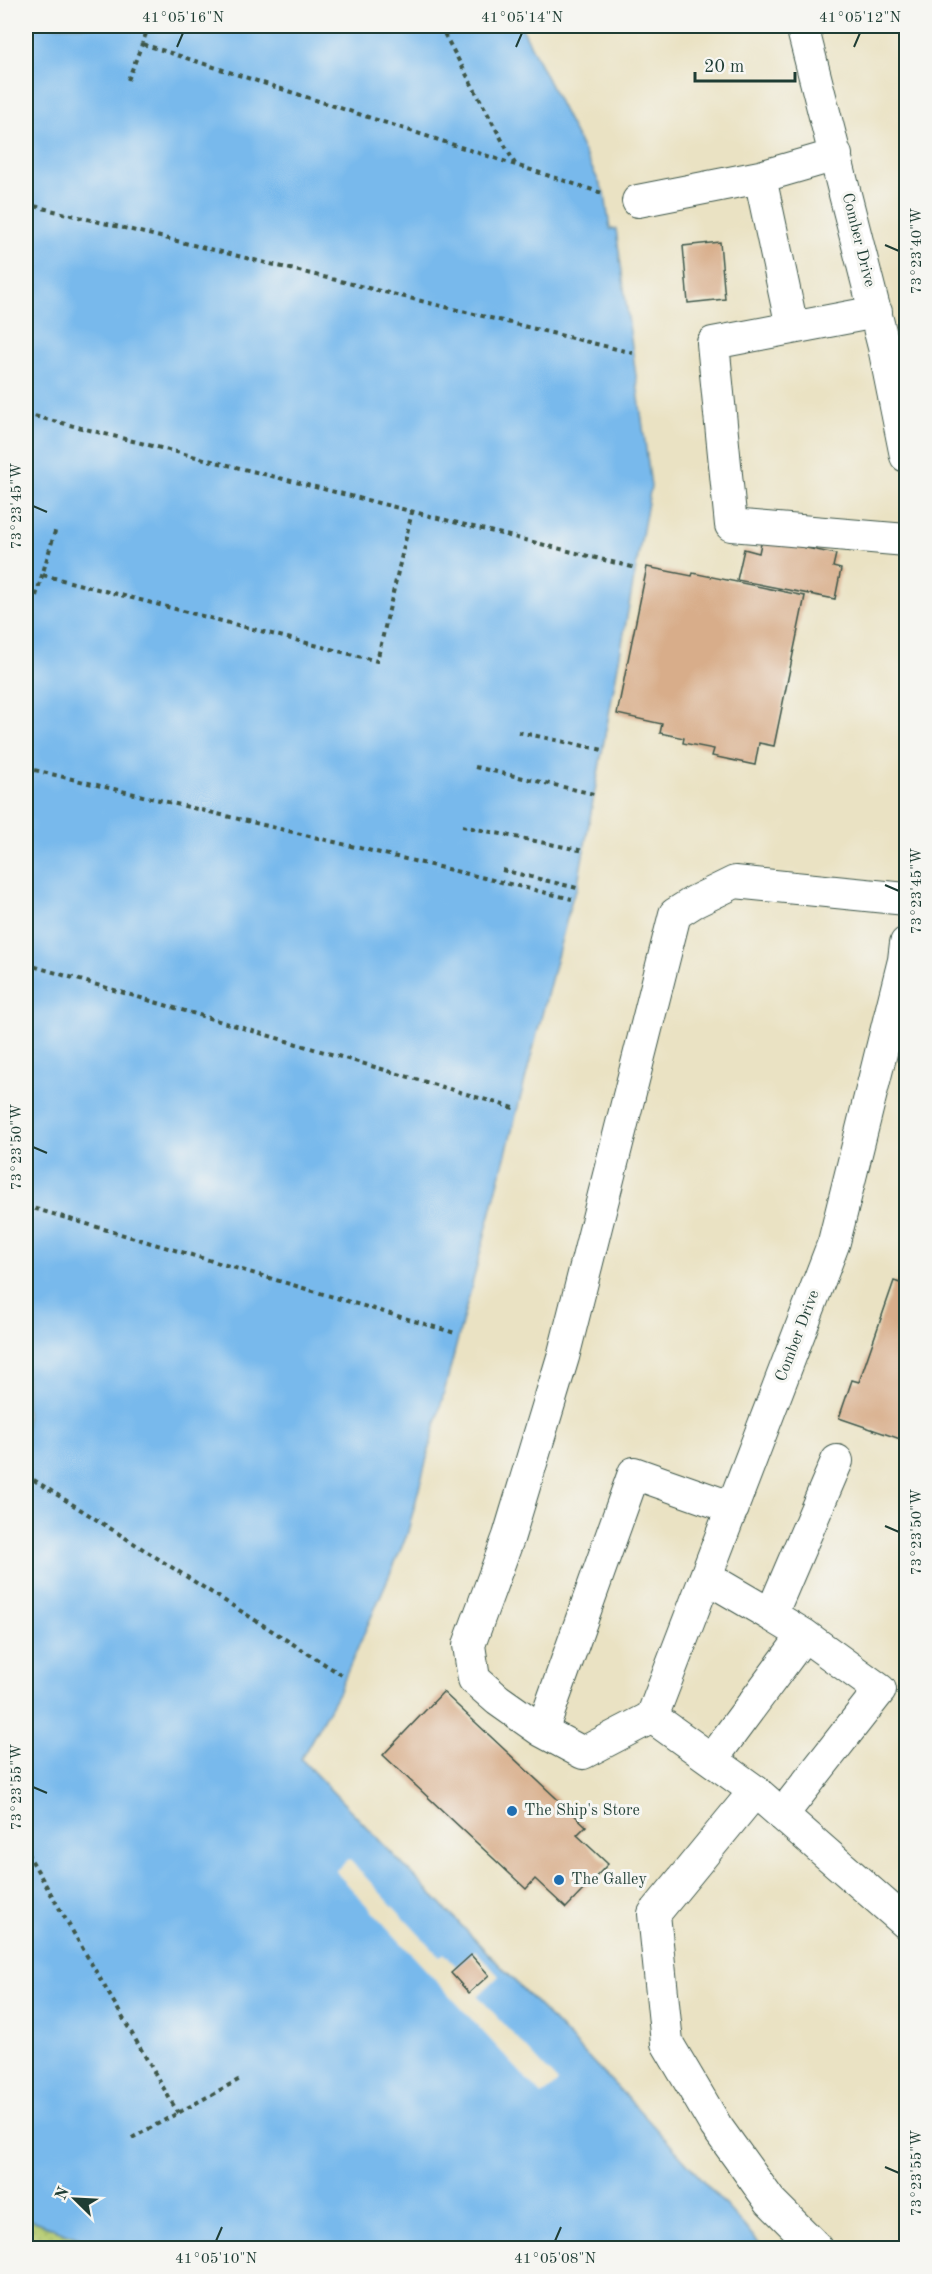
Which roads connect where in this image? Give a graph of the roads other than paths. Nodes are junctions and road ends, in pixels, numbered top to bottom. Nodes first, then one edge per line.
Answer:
1 (802, 26) edge
2 (836, 155) junction
3 (760, 177) junction
4 (638, 201) dead end
5 (876, 312) junction
6 (792, 327) junction
7 (906, 456) edge
8 (906, 540) edge
9 (906, 899) edge
10 (906, 943) edge
11 (837, 1461) dead end
12 (733, 1508) junction
13 (706, 1577) junction
14 (771, 1615) junction
15 (804, 1635) junction
16 (652, 1717) junction
17 (542, 1731) junction
18 (712, 1759) junction
19 (755, 1791) junction
20 (782, 1815) junction
21 (906, 1923) edge
22 (817, 2248) edge

1 - 2 street, Comber Drive
2 - 3 street
2 - 5 street, Comber Drive
3 - 4 street
3 - 6 street
5 - 6 street
5 - 7 street, Comber Drive
6 - 8 street
9 - 17 street
10 - 12 street, Comber Drive
11 - 14 street
12 - 13 street, Comber Drive
12 - 17 street
13 - 14 street
13 - 16 street, Comber Drive
14 - 15 street
15 - 18 street
15 - 20 street
16 - 17 street
16 - 18 street
18 - 19 street
19 - 20 street
19 - 22 street
20 - 21 street

